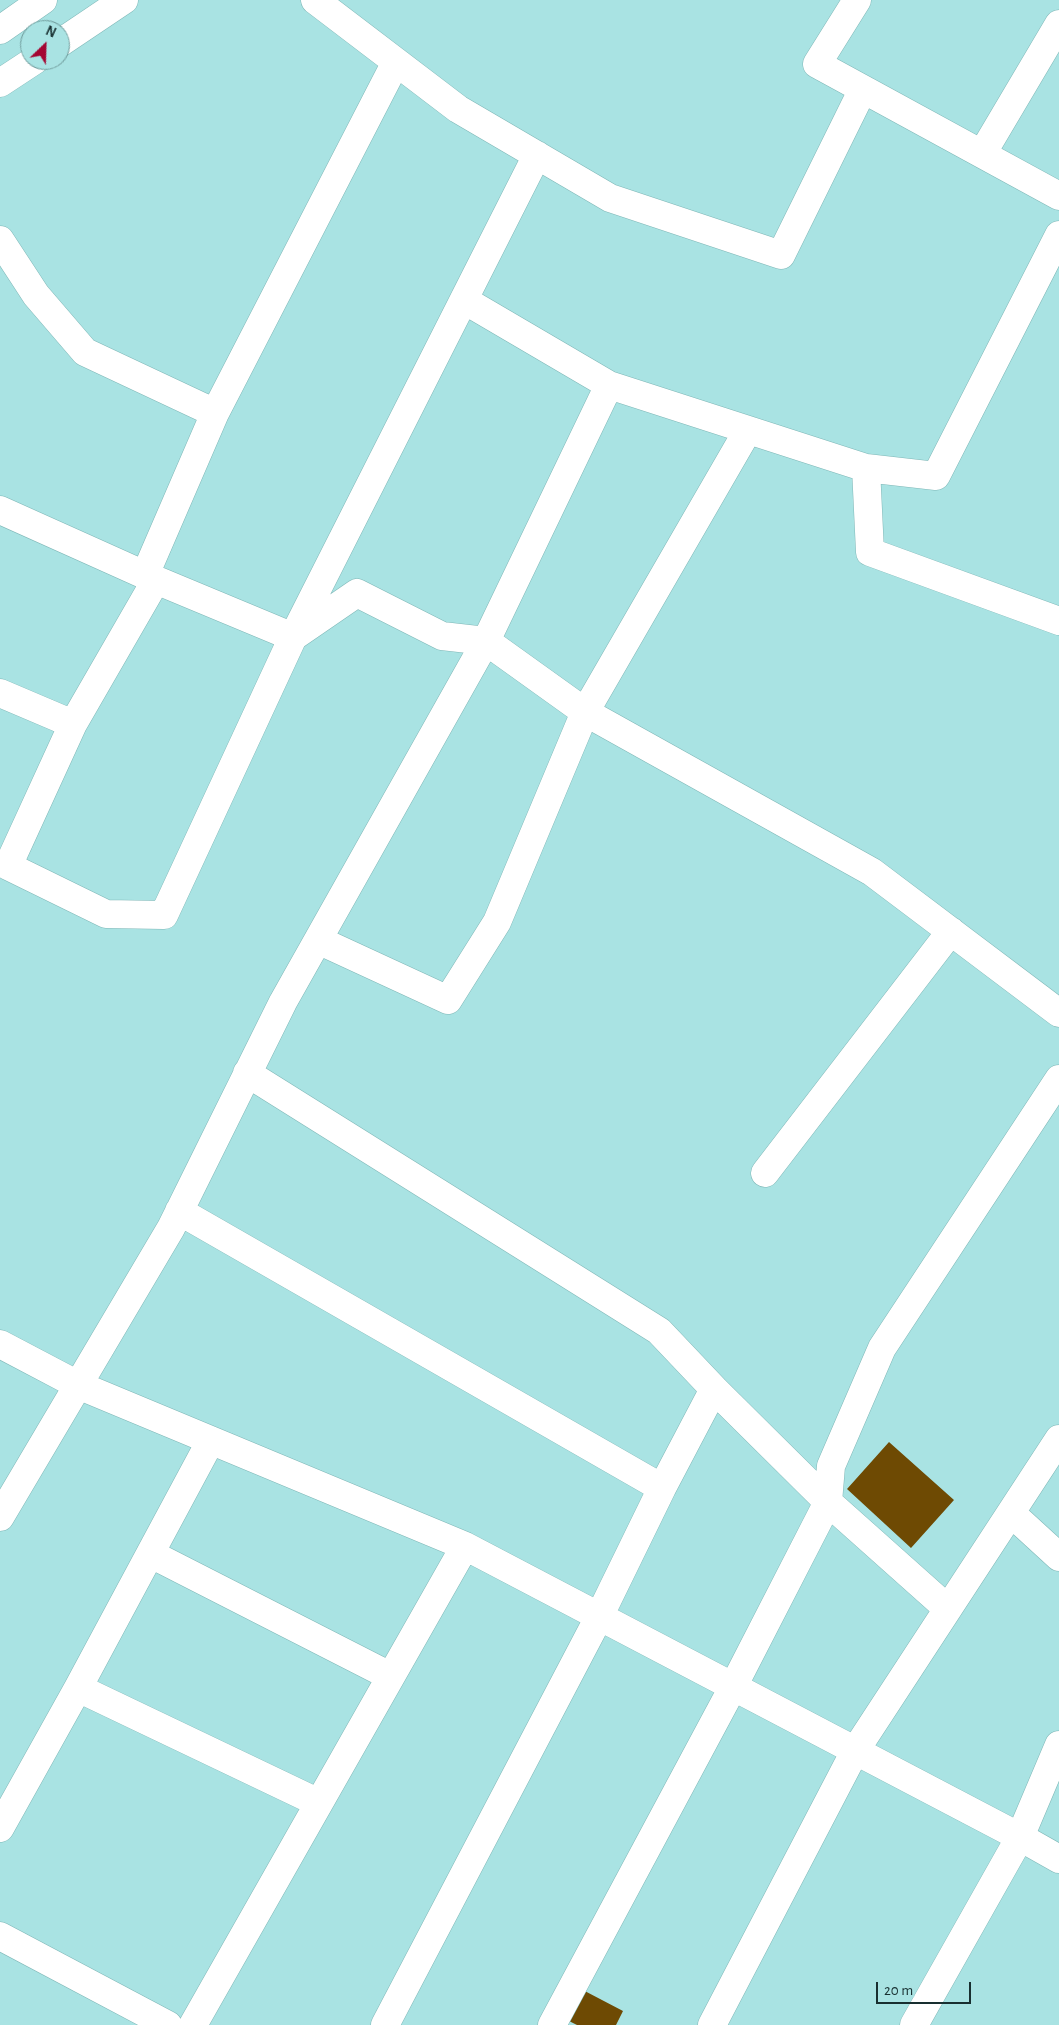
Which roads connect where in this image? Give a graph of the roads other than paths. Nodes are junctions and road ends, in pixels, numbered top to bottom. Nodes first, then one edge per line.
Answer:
1 (43, 0) edge
2 (124, 0) edge
3 (315, 0) edge
4 (857, 0) edge
5 (1059, 24) edge
6 (0, 30) edge
7 (70, 36) edge
8 (396, 62) junction
9 (20, 70) edge
10 (0, 84) edge
11 (863, 89) junction
12 (982, 154) junction
13 (537, 155) junction
14 (1059, 196) edge
15 (1059, 235) edge
16 (0, 240) edge
17 (464, 300) junction
18 (609, 385) junction
19 (215, 413) junction
20 (748, 430) junction
21 (866, 468) junction
22 (0, 510) edge
23 (150, 578) junction
24 (1059, 621) edge
25 (294, 637) junction
26 (486, 641) junction
27 (0, 693) edge
28 (585, 712) junction
29 (73, 724) junction
30 (950, 931) junction
31 (318, 940) junction
32 (1059, 1013) edge
33 (247, 1073) junction
34 (1059, 1079) edge
35 (765, 1173) dead end
36 (179, 1211) junction
37 (0, 1344) edge
38 (78, 1386) junction
39 (714, 1389) junction
40 (1059, 1440) edge
41 (210, 1442) junction
42 (662, 1488) junction
43 (828, 1502) junction
44 (1011, 1513) junction
45 (0, 1517) edge
46 (464, 1546) junction
47 (151, 1554) junction
48 (1059, 1557) edge
49 (948, 1609) junction
50 (599, 1617) junction
51 (390, 1676) junction
52 (733, 1687) junction
53 (78, 1688) junction
54 (1059, 1745) edge
55 (855, 1751) junction
56 (320, 1803) junction
57 (0, 1828) edge
58 (1020, 1837) junction
59 (1059, 1859) edge
60 (0, 1936) edge
61 (168, 2025) edge
62 (193, 2025) edge
63 (385, 2025) edge
64 (552, 2025) edge
65 (712, 2025) edge
66 (914, 2025) edge

1 - 6 main road
2 - 7 main road
3 - 8 main road
4 - 11 main road
5 - 12 main road
8 - 13 main road
8 - 19 main road
9 - 10 main road
11 - 12 main road
11 - 13 main road
12 - 14 main road
13 - 17 main road
15 - 21 main road
16 - 19 main road
17 - 18 main road
17 - 25 main road
18 - 20 main road
18 - 26 main road
19 - 23 main road
20 - 21 main road
20 - 28 main road
21 - 24 main road
22 - 23 main road
23 - 25 main road
23 - 29 main road
25 - 26 main road
25 - 29 main road
26 - 28 main road
26 - 31 main road
27 - 29 main road
28 - 30 main road
28 - 31 main road
30 - 32 main road
30 - 35 main road
31 - 33 main road
33 - 36 main road
33 - 39 main road
34 - 43 main road
36 - 38 main road
36 - 42 main road
37 - 38 main road
38 - 41 main road
38 - 45 main road
39 - 42 main road
39 - 43 main road
40 - 44 main road
41 - 46 main road
41 - 47 main road
42 - 50 main road
43 - 49 main road
43 - 52 main road
44 - 48 main road
44 - 49 main road
46 - 50 main road
46 - 51 main road
47 - 51 main road
47 - 53 main road
49 - 55 main road
50 - 52 main road
50 - 63 main road
51 - 56 main road
52 - 55 main road
52 - 64 main road
53 - 56 main road
53 - 57 main road
54 - 58 main road
55 - 58 main road
55 - 65 main road
56 - 62 main road
58 - 59 main road
58 - 66 main road
60 - 61 main road

